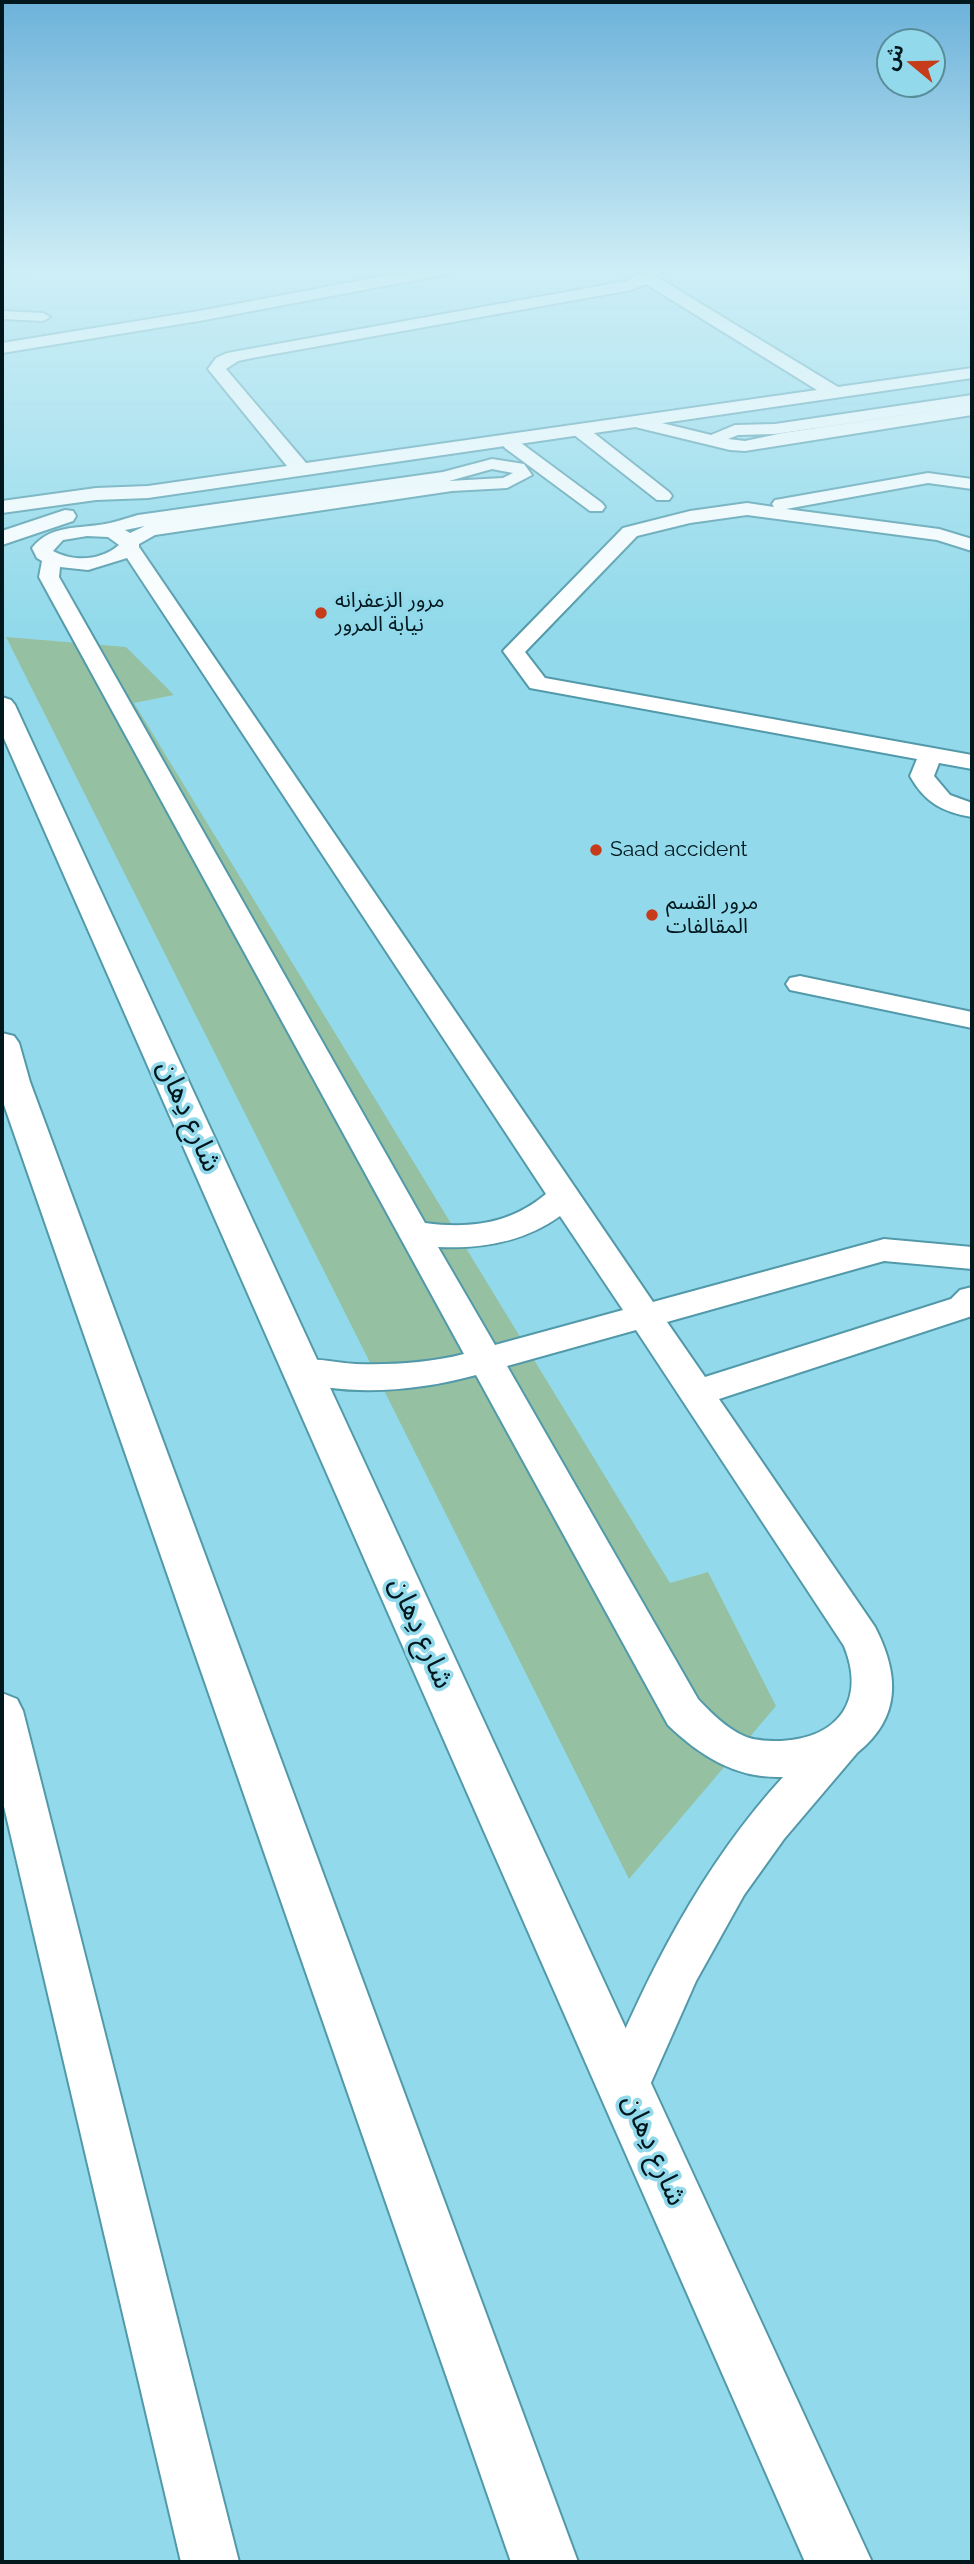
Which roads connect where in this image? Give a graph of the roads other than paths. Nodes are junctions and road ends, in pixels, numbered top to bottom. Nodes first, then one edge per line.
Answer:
1 (232, 389) edge
2 (828, 389) edge
3 (865, 389) edge
4 (835, 393) junction
5 (972, 400) edge
6 (972, 410) edge
7 (637, 422) junction
8 (579, 430) junction
9 (506, 440) junction
10 (722, 443) junction
11 (370, 460) junction
12 (301, 470) junction
13 (632, 472) junction
14 (398, 484) junction
15 (565, 484) junction
16 (972, 484) edge
17 (148, 492) junction
18 (663, 496) dead end
19 (2, 507) edge
20 (596, 507) dead end
21 (747, 509) junction
22 (103, 530) junction
23 (2, 538) edge
24 (129, 544) junction
25 (972, 545) edge
26 (52, 559) junction
27 (2, 705) edge
28 (931, 754) junction
29 (972, 762) edge
30 (972, 810) edge
31 (800, 984) dead end
32 (972, 1020) edge
33 (2, 1043) edge
34 (563, 1196) junction
35 (415, 1233) junction
36 (972, 1258) edge
37 (972, 1298) edge
38 (646, 1317) junction
39 (487, 1360) junction
40 (304, 1371) junction
41 (696, 1394) junction
42 (2, 1712) edge
43 (847, 1738) junction
44 (625, 2086) junction
45 (210, 2562) edge
46 (545, 2562) edge
47 (839, 2562) edge

1 - 12 main road
2 - 4 main road
3 - 4 main road
4 - 7 main road
5 - 10 lane
6 - 10 lane
7 - 8 main road
7 - 10 lane
8 - 9 main road
8 - 13 lane
9 - 11 main road
9 - 15 lane
11 - 12 main road
11 - 14 lane
12 - 17 main road
13 - 15 lane
13 - 18 lane
14 - 22 lane
14 - 24 lane
15 - 20 lane
16 - 21 lane
17 - 19 main road
17 - 23 main road
21 - 25 lane
21 - 28 lane
22 - 24 lane
22 - 26 lane
24 - 26 lane
24 - 34 lane
26 - 35 lane
27 - 40 main road, شارع دِهان
28 - 29 lane
28 - 30 lane
31 - 32 lane
33 - 46 main road
34 - 35 lane
34 - 38 lane
35 - 39 lane
36 - 38 lane
37 - 41 lane
38 - 39 lane
38 - 41 lane
39 - 40 lane
39 - 43 lane
40 - 44 main road, شارع دِهان
41 - 43 lane
42 - 45 lane
43 - 44 lane
44 - 47 main road, شارع دِهان

